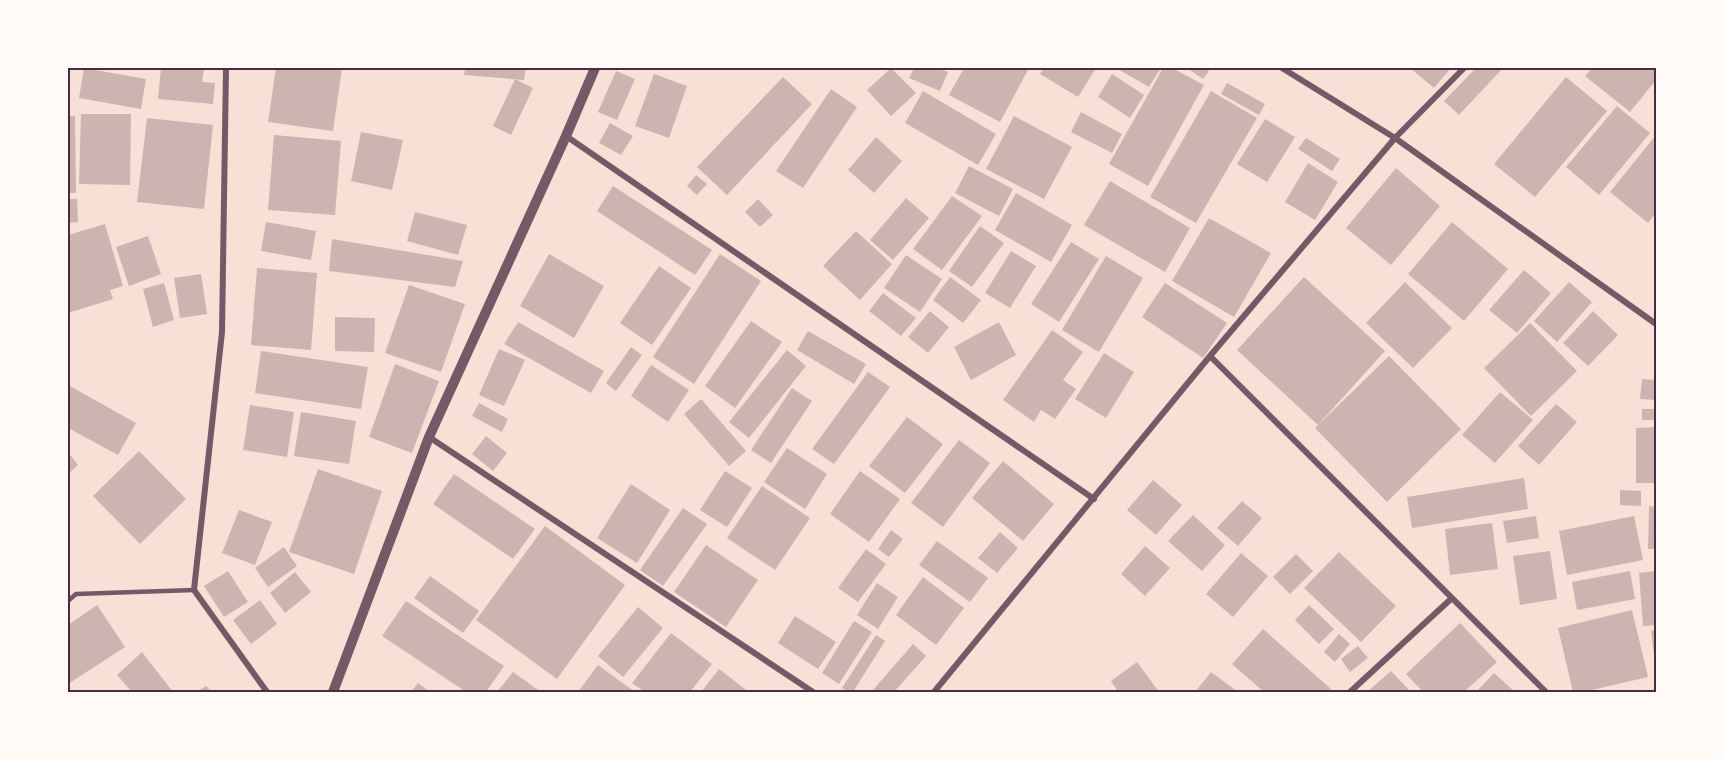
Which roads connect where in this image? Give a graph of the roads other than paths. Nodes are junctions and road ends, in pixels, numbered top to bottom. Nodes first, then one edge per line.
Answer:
1 (226, 68) edge
2 (595, 68) edge
3 (1282, 68) edge
4 (1464, 68) edge
5 (566, 136) junction
6 (1395, 138) junction
7 (1656, 324) edge
8 (1210, 356) junction
9 (429, 437) junction
10 (1094, 499) junction
11 (194, 590) junction
12 (1452, 598) junction
13 (68, 601) edge
14 (267, 693) edge
15 (333, 693) edge
16 (813, 693) edge
17 (934, 693) edge
18 (1350, 693) edge
19 (1546, 693) edge

1 - 11 street
2 - 5 street
3 - 6 street
4 - 6 street
5 - 9 street
5 - 10 street
6 - 7 street
6 - 8 street
8 - 10 street
8 - 12 street
9 - 15 street
9 - 16 street
10 - 17 street
11 - 13 lane
11 - 14 street
12 - 18 street
12 - 19 street

